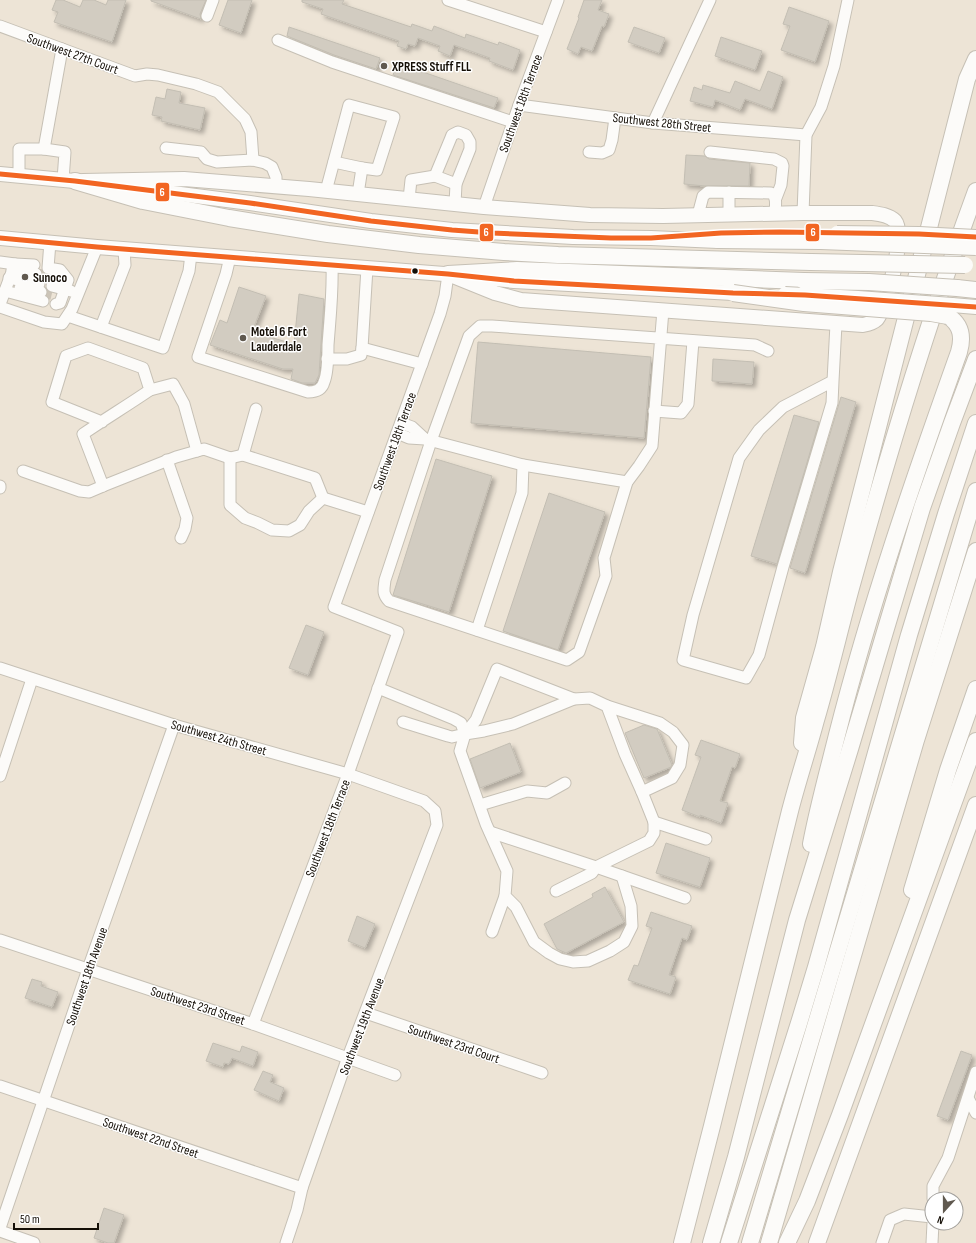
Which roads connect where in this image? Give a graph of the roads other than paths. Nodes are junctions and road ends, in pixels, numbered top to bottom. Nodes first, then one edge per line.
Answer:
1 (213, 0) edge
2 (448, 0) edge
3 (558, 0) edge
4 (710, 0) edge
5 (848, 0) edge
6 (207, 16) dead end
7 (0, 26) edge
8 (546, 32) junction
9 (278, 40) dead end
10 (62, 49) junction
11 (976, 59) edge
12 (519, 105) junction
13 (615, 118) junction
14 (513, 122) junction
15 (653, 123) junction
16 (806, 135) junction
17 (44, 148) junction
18 (166, 148) dead end
19 (589, 152) dead end
20 (710, 152) dead end
21 (253, 160) junction
22 (334, 162) junction
23 (362, 168) junction
24 (0, 174) edge
25 (20, 176) junction
26 (435, 176) junction
27 (69, 180) junction
28 (456, 184) junction
29 (276, 186) junction
30 (326, 191) junction
31 (976, 191) edge
32 (729, 192) junction
33 (358, 194) junction
34 (776, 198) junction
35 (409, 199) junction
36 (455, 204) junction
37 (484, 207) junction
38 (775, 213) junction
39 (803, 213) junction
40 (729, 214) junction
41 (698, 215) junction
42 (720, 237) junction
43 (976, 237) edge
44 (0, 238) edge
45 (50, 242) junction
46 (97, 247) junction
47 (976, 248) edge
48 (124, 249) junction
49 (191, 254) junction
50 (230, 257) junction
51 (0, 262) edge
52 (971, 264) edge
53 (332, 265) junction
54 (367, 268) junction
55 (448, 274) junction
56 (8, 277) edge
57 (976, 290) edge
58 (733, 293) joint
59 (79, 294) junction
60 (0, 305) edge
61 (976, 307) edge
62 (663, 310) junction
63 (950, 311) junction
64 (65, 320) junction
65 (836, 324) junction
66 (101, 327) junction
67 (661, 338) junction
68 (693, 340) junction
69 (362, 348) junction
70 (768, 351) dead end
71 (328, 359) junction
72 (976, 360) edge
73 (422, 364) junction
74 (833, 381) junction
75 (150, 390) junction
76 (256, 409) dead end
77 (654, 411) junction
78 (102, 422) junction
79 (976, 422) edge
80 (399, 428) junction
81 (428, 440) junction
82 (197, 451) junction
83 (243, 455) junction
84 (230, 458) junction
85 (167, 460) junction
86 (523, 465) junction
87 (23, 471) dead end
88 (627, 482) junction
89 (103, 486) junction
90 (976, 491) edge
91 (323, 498) junction
92 (368, 512) junction
93 (181, 538) dead end
94 (976, 551) edge
95 (976, 587) edge
96 (477, 630) junction
97 (0, 668) edge
98 (32, 679) junction
99 (378, 688) junction
100 (976, 689) edge
101 (574, 698) junction
102 (607, 706) junction
103 (403, 722) dead end
104 (174, 725) junction
105 (465, 734) junction
106 (976, 741) edge
107 (348, 774) junction
108 (0, 776) edge
109 (799, 777) junction
110 (565, 783) dead end
111 (642, 792) junction
112 (976, 804) edge
113 (480, 805) junction
114 (435, 811) joint
115 (654, 822) junction
116 (490, 832) junction
117 (706, 839) dead end
118 (596, 867) junction
119 (622, 876) junction
120 (556, 891) dead end
121 (505, 896) junction
122 (685, 898) dead end
123 (797, 920) junction
124 (492, 932) dead end
125 (0, 940) edge
126 (88, 969) junction
127 (879, 1007) junction
128 (366, 1013) junction
129 (253, 1024) junction
130 (348, 1057) junction
131 (976, 1072) edge
132 (542, 1074) dead end
133 (395, 1075) dead end
134 (0, 1086) edge
135 (968, 1098) junction
136 (43, 1100) junction
137 (976, 1113) edge
138 (302, 1188) junction
139 (933, 1191) edge
140 (924, 1216) edge
141 (0, 1228) edge
142 (0, 1231) edge
143 (933, 1231) edge
144 (34, 1243) edge
145 (286, 1243) edge
146 (682, 1243) edge
147 (712, 1243) edge
148 (729, 1243) edge
149 (750, 1243) edge
150 (769, 1243) edge
151 (778, 1243) edge
152 (787, 1243) edge
153 (817, 1243) edge
154 (882, 1243) edge
155 (932, 1243) edge

1 - 6 street
2 - 8 street
3 - 8 street, Southwest 18th Terrace
4 - 15 street
5 - 16 street
7 - 10 street, Southwest 27th Court
8 - 12 street, Southwest 18th Terrace
9 - 14 street
10 - 17 street
10 - 21 street, Southwest 27th Court
11 - 109 highway
12 - 13 street, Southwest 28th Street
12 - 14 street, Southwest 18th Terrace
13 - 15 street, Southwest 28th Street
13 - 19 street
14 - 37 street, Southwest 18th Terrace
15 - 16 street, Southwest 28th Street
16 - 39 street
17 - 25 street
17 - 27 street
18 - 21 street
20 - 34 street
21 - 29 street
22 - 23 street
22 - 23 street
22 - 30 street
23 - 33 street
24 - 25 main road
25 - 27 main road
26 - 28 street
26 - 28 street
26 - 35 street
27 - 29 main road
27 - 42 main road
27 - 52 highway, bridge
28 - 36 street
29 - 30 main road
30 - 33 main road
31 - 109 highway
32 - 34 street
32 - 40 street
32 - 41 street
33 - 35 main road
34 - 38 street
35 - 36 main road
36 - 37 main road
37 - 41 main road
38 - 39 main road
38 - 40 main road
39 - 65 main road
40 - 41 main road
42 - 43 main road, bridge
42 - 47 main road, bridge
44 - 45 main road
45 - 46 main road
45 - 59 street
46 - 48 main road
46 - 59 street
48 - 49 main road
48 - 66 street
49 - 50 main road
49 - 66 street
50 - 53 main road
50 - 71 street
51 - 56 street
53 - 54 main road
53 - 71 street
54 - 55 main road
54 - 69 street
55 - 57 highway, bridge
55 - 58 main road
55 - 62 main road
55 - 73 street, Southwest 18th Terrace
56 - 56 street
56 - 60 street
58 - 63 highway, bridge
59 - 64 street
60 - 64 street
61 - 63 main road
62 - 65 main road
62 - 67 street
63 - 123 highway
64 - 66 street
65 - 74 street
67 - 68 street
67 - 77 street
67 - 81 street
68 - 70 street
68 - 77 street
69 - 71 street
69 - 73 street
72 - 123 highway
73 - 80 street, Southwest 18th Terrace
74 - 74 street
75 - 78 street
75 - 78 street
75 - 82 street
76 - 83 street
77 - 88 street
78 - 89 street
79 - 148 highway
80 - 81 street
80 - 92 street, Southwest 18th Terrace
81 - 86 street
81 - 96 street
82 - 84 street
82 - 85 street
83 - 84 street
83 - 91 street
84 - 91 street
85 - 89 street
85 - 93 street
86 - 88 street
86 - 96 street
87 - 89 street
88 - 96 street
90 - 149 highway
91 - 92 street
92 - 99 street, Southwest 18th Terrace
94 - 150 highway
95 - 151 highway
97 - 98 street, Southwest 24th Street
98 - 104 street, Southwest 24th Street
98 - 108 street
99 - 105 street
99 - 107 street, Southwest 18th Terrace
100 - 127 highway
101 - 102 street
101 - 105 street
101 - 105 street
102 - 111 street
102 - 111 street
103 - 105 street
104 - 107 street, Southwest 24th Street
104 - 126 street, Southwest 18th Avenue
105 - 113 street
106 - 127 highway
107 - 114 street, Southwest 24th Street
107 - 129 street, Southwest 18th Terrace
109 - 146 highway
110 - 113 street
111 - 115 street
112 - 153 highway
113 - 116 street
114 - 128 street, Southwest 19th Avenue
115 - 117 street
115 - 118 street
116 - 118 street
116 - 121 street
118 - 119 street
118 - 120 street
119 - 121 street
119 - 122 street
121 - 124 street
123 - 147 highway
125 - 126 street, Southwest 23rd Street
126 - 129 street, Southwest 23rd Street
126 - 136 street, Southwest 18th Avenue
127 - 152 highway
128 - 130 street, Southwest 19th Avenue
128 - 132 street, Southwest 23rd Court
129 - 130 street, Southwest 23rd Street
130 - 133 street, Southwest 23rd Street
130 - 138 street, Southwest 19th Avenue
131 - 135 street
134 - 136 street, Southwest 22nd Street
135 - 137 street
135 - 139 street
136 - 138 street, Southwest 22nd Street
136 - 141 street, Southwest 18th Avenue
138 - 145 street, Southwest 19th Avenue
140 - 154 street
142 - 144 street
143 - 155 street

